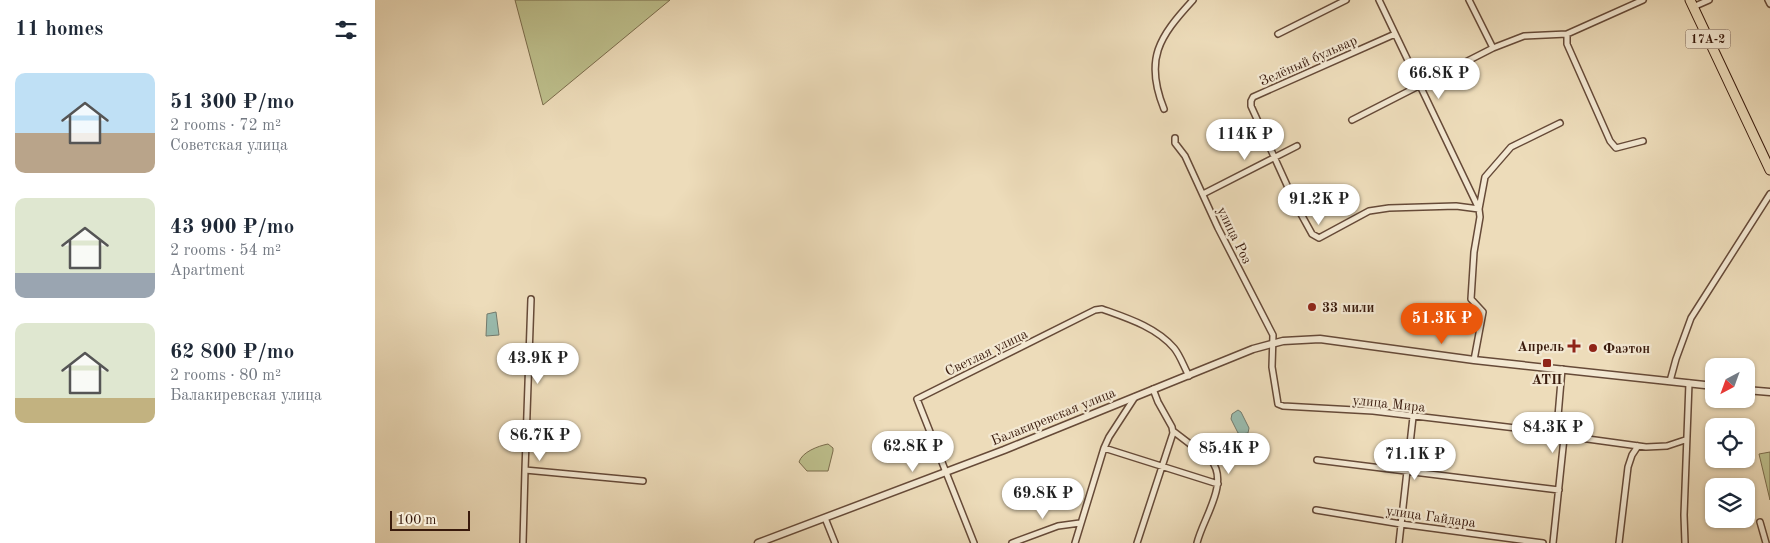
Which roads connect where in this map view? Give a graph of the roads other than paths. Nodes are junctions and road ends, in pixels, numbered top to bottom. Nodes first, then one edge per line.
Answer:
1 (1193, 0) edge
2 (1346, 0) edge
3 (1379, 0) edge
4 (1469, 0) edge
5 (1643, 0) edge
6 (1709, 0) edge
7 (1768, 0) edge
8 (1691, 4) edge
9 (1770, 4) edge
10 (1278, 34) dead end
11 (1395, 34) junction
12 (1567, 34) junction
13 (1493, 48) junction
14 (1420, 84) junction
15 (1163, 109) dead end
16 (1352, 120) dead end
17 (1560, 123) dead end
18 (1175, 138) dead end
19 (1643, 141) dead end
20 (1297, 146) dead end
21 (1275, 157) junction
22 (1770, 170) edge
23 (1203, 194) junction
24 (1770, 194) edge
25 (1479, 209) junction
26 (531, 299) dead end
27 (1273, 343) junction
28 (1474, 360) junction
29 (1562, 369) junction
30 (1189, 376) junction
31 (1670, 381) junction
32 (1689, 383) junction
33 (1705, 385) edge
34 (1153, 389) junction
35 (1755, 391) edge
36 (1770, 392) edge
37 (1136, 396) junction
38 (1413, 417) junction
39 (1173, 431) junction
40 (1558, 433) junction
41 (1563, 438) junction
42 (1685, 440) junction
43 (1638, 446) junction
44 (1104, 448) junction
45 (1317, 460) dead end
46 (1162, 466) junction
47 (525, 470) junction
48 (1406, 471) junction
49 (946, 472) junction
50 (643, 481) dead end
51 (1218, 484) junction
52 (1559, 490) junction
53 (1316, 510) dead end
54 (825, 518) junction
55 (1760, 522) dead end
56 (1080, 523) junction
57 (1401, 524) junction
58 (523, 543) edge
59 (758, 543) edge
60 (835, 543) edge
61 (974, 543) edge
62 (1012, 543) edge
63 (1075, 543) edge
64 (1137, 543) edge
65 (1197, 543) edge
66 (1399, 543) edge
67 (1543, 543) edge
68 (1553, 543) edge
69 (1619, 543) edge
70 (1685, 543) edge
71 (1766, 543) edge

1 - 15 street
2 - 10 street
3 - 11 street
4 - 13 street
5 - 12 street
6 - 8 street
7 - 9 street
8 - 22 main road, 17А-2
11 - 14 street
11 - 21 street, Зелёный бульвар
12 - 13 street
12 - 19 street
13 - 14 street
14 - 16 street
14 - 25 street
17 - 25 street
18 - 23 street, улица Роз
20 - 21 street
21 - 23 street
21 - 25 street, Зелёный бульвар
23 - 27 street, улица Роз
24 - 31 street
25 - 28 street
26 - 47 street
27 - 28 street, Балакиревская улица
27 - 30 street, Балакиревская улица
27 - 38 street, улица Мира
28 - 29 street, Балакиревская улица
29 - 31 street, Балакиревская улица
29 - 40 street
30 - 34 street, Балакиревская улица
30 - 49 street, Светлая улица
31 - 32 street, Балакиревская улица
32 - 33 street, Балакиревская улица
32 - 42 street
34 - 37 street, Балакиревская улица
34 - 39 street
35 - 36 street
37 - 44 street
37 - 49 street, Балакиревская улица
38 - 40 street, улица Мира
38 - 48 street
39 - 46 street
39 - 51 street
40 - 41 street
41 - 43 street
41 - 52 street
42 - 43 street
42 - 70 street
43 - 69 street
44 - 46 street
44 - 56 street
45 - 48 street
46 - 51 street
46 - 64 street
47 - 50 street
47 - 58 street
48 - 52 street
48 - 57 street
49 - 54 street, Балакиревская улица
49 - 61 street, Светлая улица
51 - 65 street
52 - 68 street
53 - 57 street, улица Гайдара
54 - 59 street, Балакиревская улица
54 - 60 street
55 - 71 street
56 - 62 street
56 - 63 street
57 - 66 street
57 - 67 street, улица Гайдара

